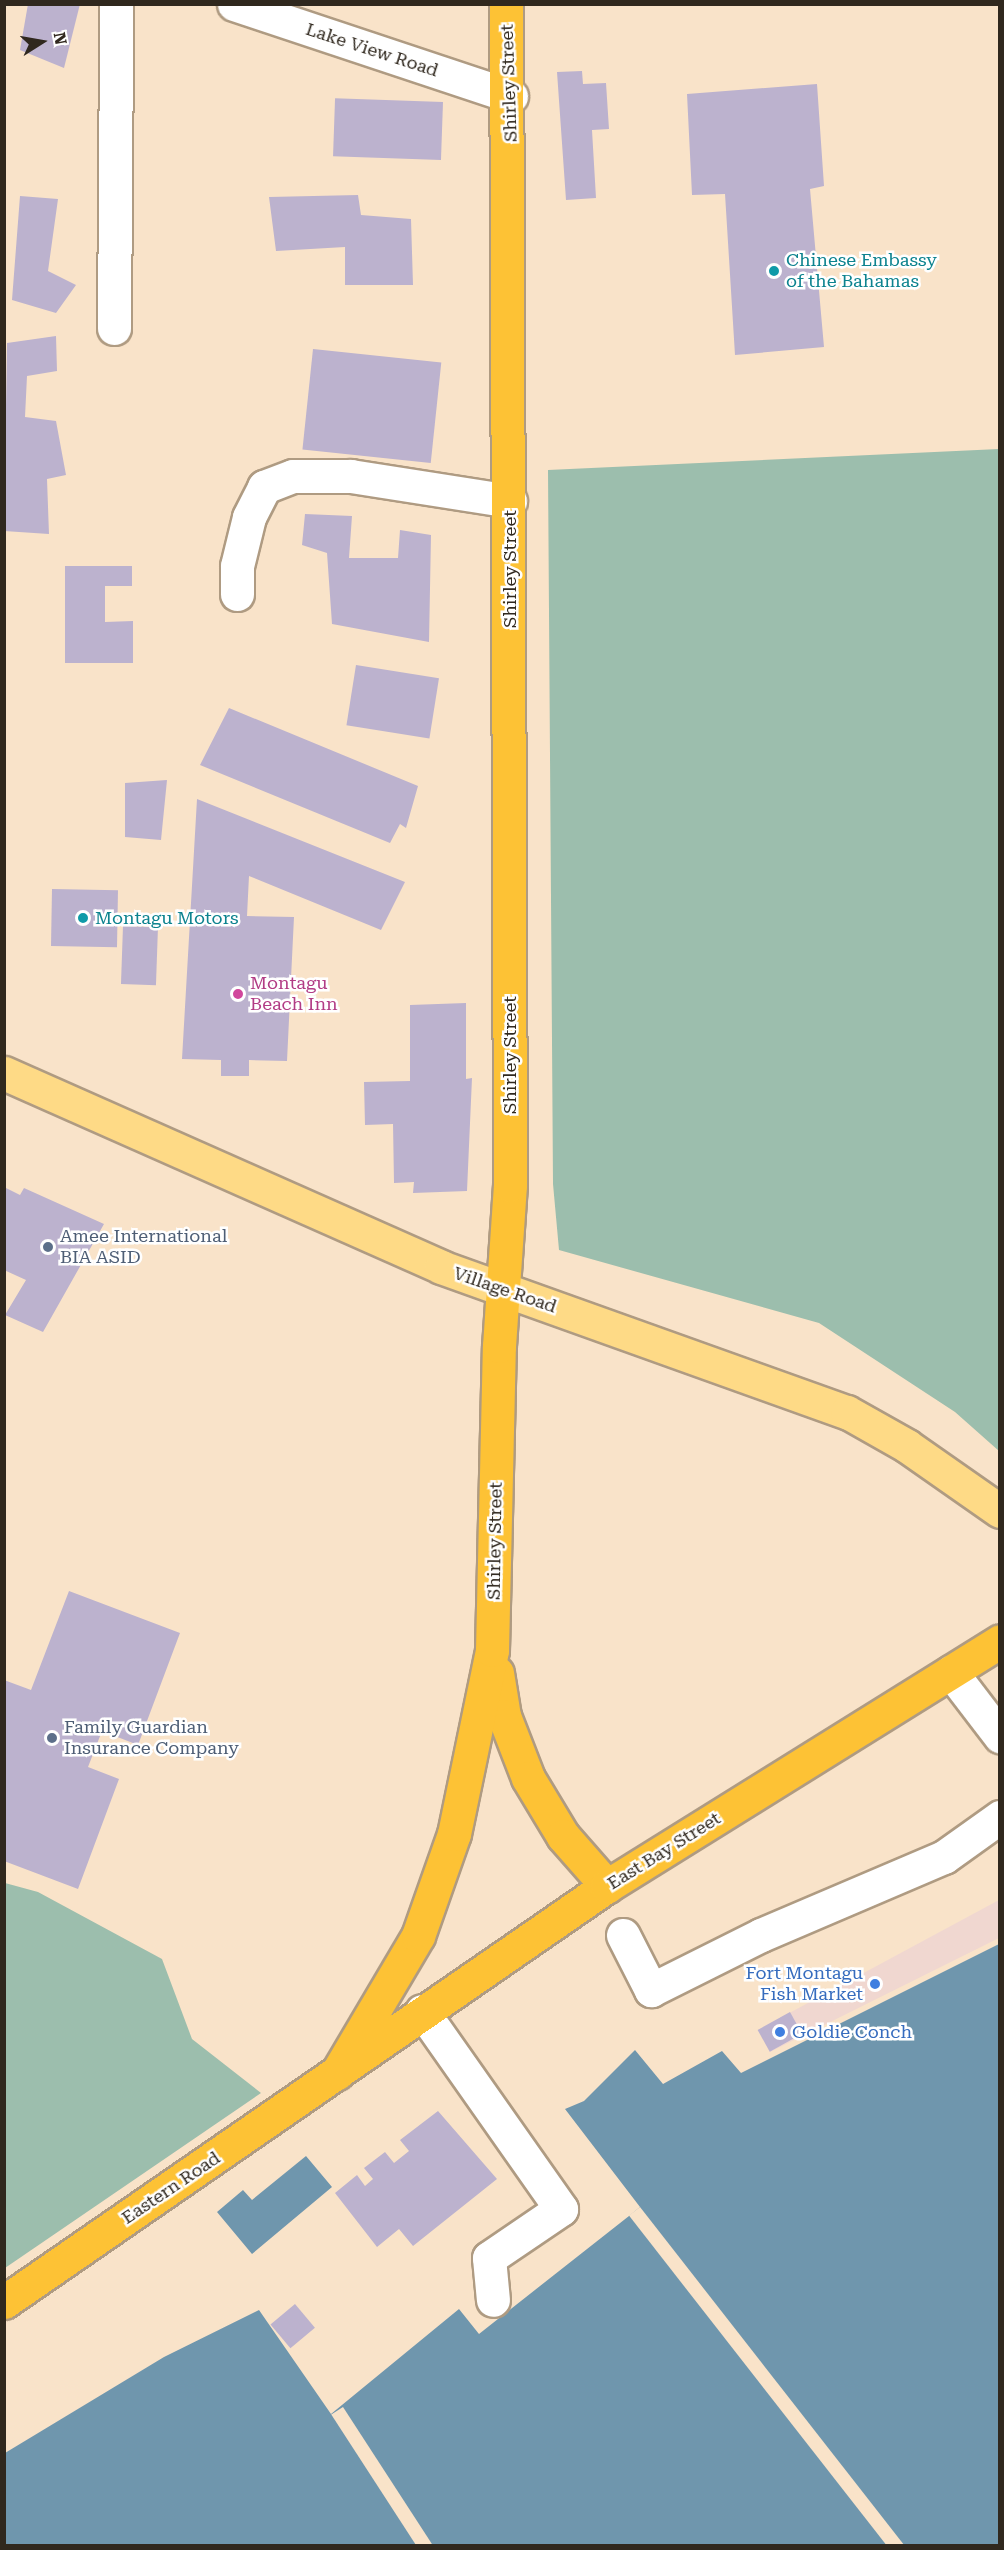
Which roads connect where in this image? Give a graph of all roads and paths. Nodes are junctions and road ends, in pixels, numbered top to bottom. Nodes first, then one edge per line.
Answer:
1 (116, 4) edge
2 (234, 4) edge
3 (506, 4) edge
4 (511, 96) junction
5 (114, 328) dead end
6 (510, 501) junction
7 (237, 594) dead end
8 (4, 1073) edge
9 (502, 1291) junction
10 (999, 1511) edge
11 (999, 1641) edge
12 (492, 1650) junction
13 (951, 1672) junction
14 (999, 1736) edge
15 (999, 1817) edge
16 (607, 1886) junction
17 (623, 1935) dead end
18 (422, 2011) junction
19 (337, 2073) junction
20 (493, 2300) dead end
21 (4, 2302) edge

1 - 5 street
2 - 4 street, Lake View Road
3 - 4 highway, Shirley Street
4 - 6 highway, Shirley Street
6 - 7 street
6 - 9 highway, Shirley Street
8 - 9 main road, Village Road
9 - 10 main road, Village Road
9 - 12 highway, Shirley Street
11 - 13 highway, East Bay Street
12 - 16 highway
12 - 19 highway, Shirley Street
13 - 14 street
13 - 16 highway, East Bay Street
15 - 17 street
16 - 18 highway, East Bay Street
18 - 19 highway, East Bay Street
18 - 20 street
19 - 21 highway, Eastern Road

